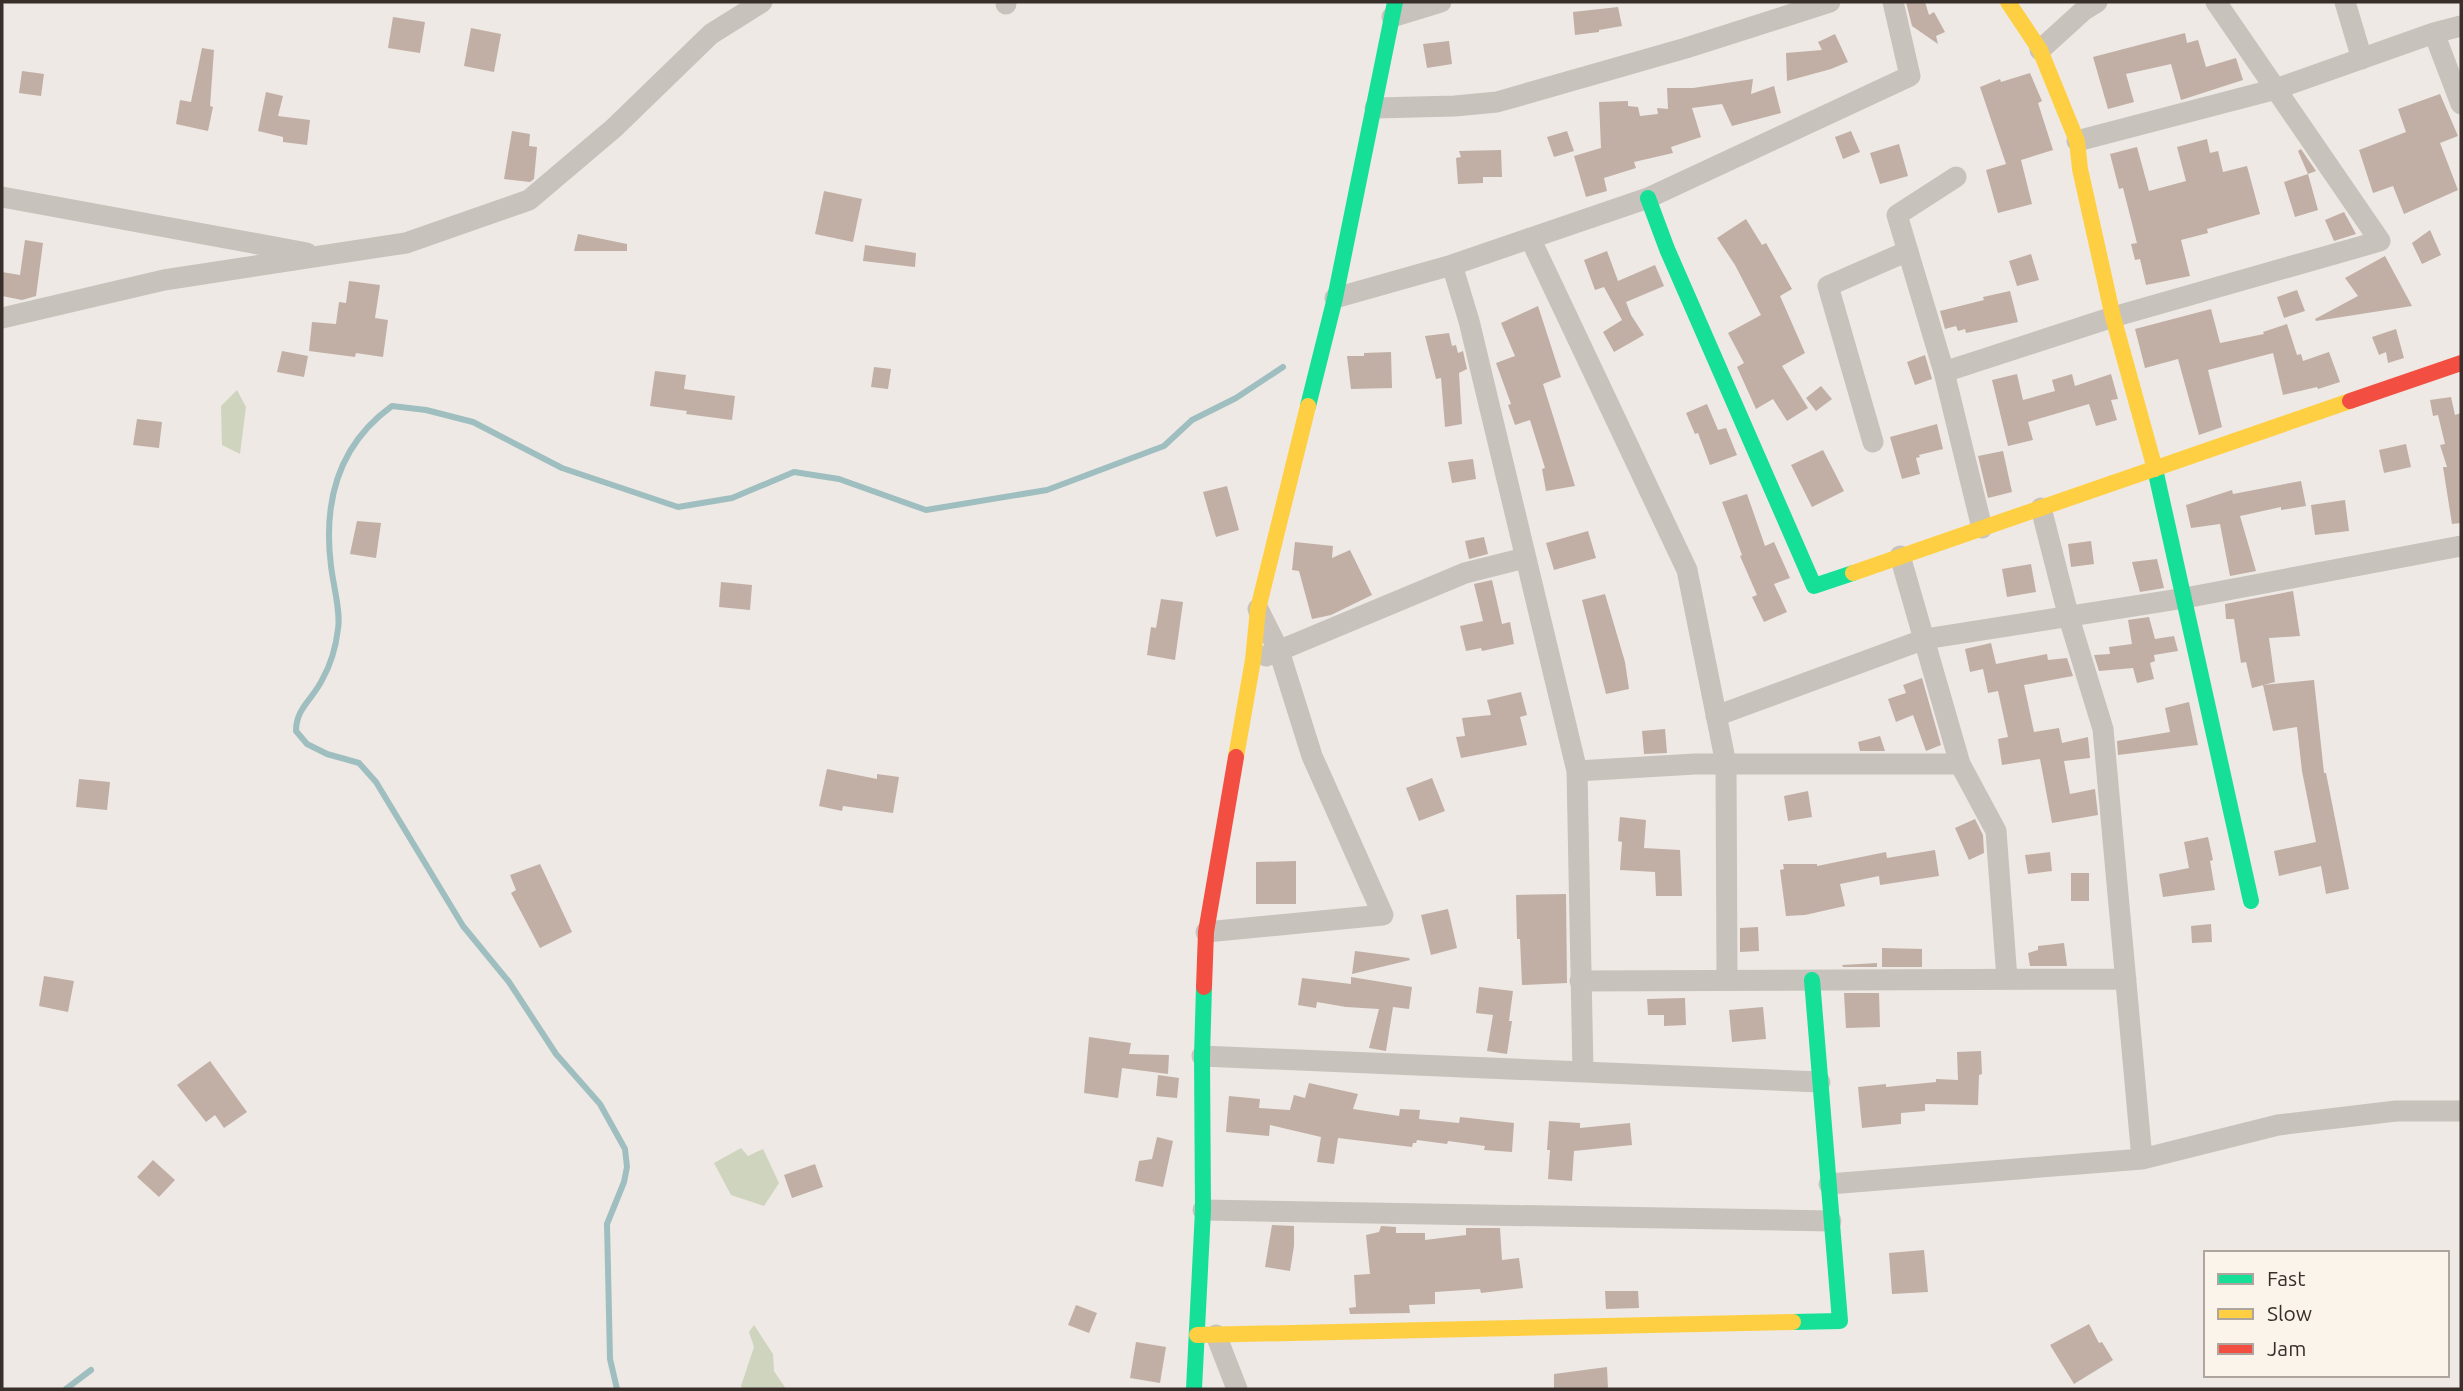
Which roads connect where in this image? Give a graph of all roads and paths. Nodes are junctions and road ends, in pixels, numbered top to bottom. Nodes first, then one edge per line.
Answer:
1 (762, 2) edge
2 (1441, 2) edge
3 (1829, 2) edge
4 (1893, 2) edge
5 (2008, 2) edge
6 (2097, 2) edge
7 (2216, 2) edge
8 (2345, 2) edge
9 (1393, 9) edge
10 (2461, 26) edge
11 (2434, 33) junction
12 (2040, 50) junction
13 (2362, 59) junction
14 (2276, 89) junction
15 (2461, 104) edge
16 (1374, 108) junction
17 (2077, 141) junction
18 (1956, 177) dead end
19 (2, 197) edge
20 (1648, 198) junction
21 (1530, 238) junction
22 (1908, 250) junction
23 (327, 256) junction
24 (1452, 265) junction
25 (1335, 298) junction
26 (2113, 317) junction
27 (2, 318) edge
28 (2461, 363) edge
29 (1944, 372) junction
30 (1874, 442) dead end
31 (2155, 468) junction
32 (2041, 508) junction
33 (1982, 528) junction
34 (2461, 546) edge
35 (1900, 556) junction
36 (1525, 558) junction
37 (2185, 598) junction
38 (1258, 609) junction
39 (2069, 618) junction
40 (1925, 639) junction
41 (1279, 651) junction
42 (1253, 660) junction
43 (1716, 716) junction
44 (1726, 764) junction
45 (1961, 764) junction
46 (1577, 771) junction
47 (2251, 901) dead end
48 (1206, 932) junction
49 (2007, 979) junction
50 (2126, 979) junction
51 (1727, 980) junction
52 (1812, 980) junction
53 (1580, 981) junction
54 (1202, 1056) junction
55 (1583, 1072) junction
56 (1820, 1082) junction
57 (2461, 1111) edge
58 (2143, 1159) junction
59 (1829, 1184) junction
60 (1203, 1210) junction
61 (1831, 1221) junction
62 (1206, 1335) junction
63 (1194, 1389) edge
64 (1237, 1389) edge

1 - 23 street
2 - 9 street
3 - 16 street
4 - 20 street
5 - 12 street
6 - 12 street
7 - 14 street
8 - 13 street
9 - 16 street
10 - 11 street
11 - 13 street
11 - 15 street
12 - 17 street
13 - 14 street
14 - 17 street
14 - 26 street
16 - 25 street
17 - 26 street
18 - 22 street
19 - 23 street
20 - 21 street
20 - 35 street
21 - 24 street
21 - 43 street
22 - 29 street
22 - 30 street
23 - 27 street
24 - 25 street
24 - 36 street
25 - 38 street
26 - 29 street
26 - 31 street
28 - 31 street
29 - 33 street
31 - 32 street
31 - 37 street
32 - 33 street
32 - 39 street
33 - 35 street
34 - 37 street
35 - 40 street
36 - 41 street
36 - 46 street
37 - 39 street
37 - 47 street
38 - 41 street
38 - 42 street
39 - 40 street
39 - 50 street
40 - 43 street
40 - 45 street
41 - 42 street
41 - 48 street
42 - 48 street
43 - 44 street
44 - 45 street
44 - 46 street
44 - 51 street
45 - 49 street
46 - 53 street
48 - 54 street
49 - 50 street
49 - 52 street
50 - 58 street
51 - 52 street
51 - 53 street
52 - 56 street
53 - 55 street
54 - 55 street
54 - 60 street
55 - 56 street
56 - 59 street
57 - 58 street
58 - 59 street
59 - 61 street
60 - 61 street
60 - 62 street
61 - 62 street
62 - 63 street
62 - 64 street

